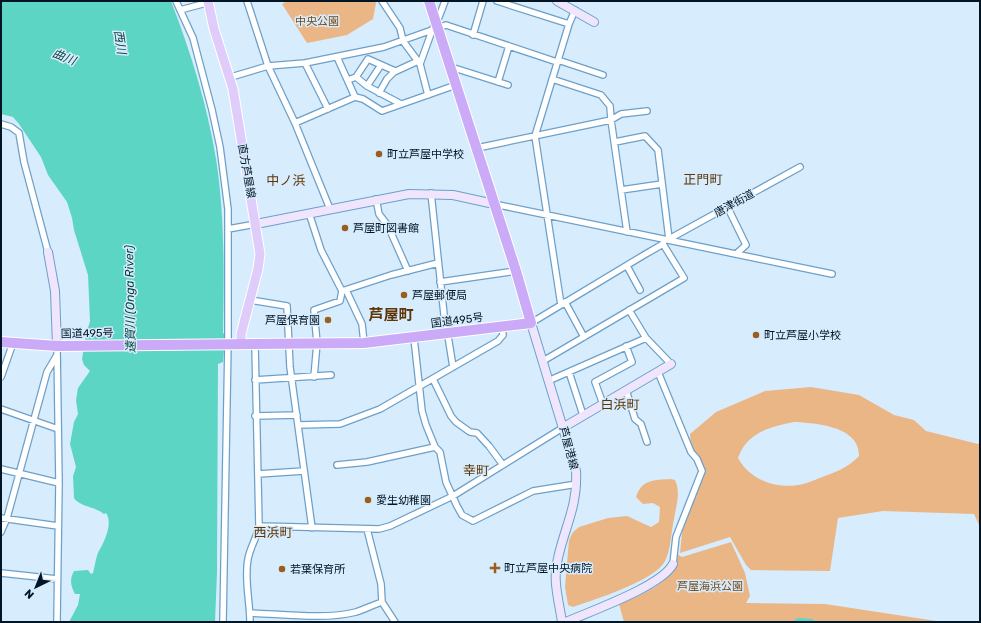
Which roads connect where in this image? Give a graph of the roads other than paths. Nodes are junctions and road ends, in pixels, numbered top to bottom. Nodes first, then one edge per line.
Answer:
1 (176, 1) edge
2 (209, 1) edge
3 (247, 1) edge
4 (382, 1) edge
5 (429, 1) edge
6 (445, 1) edge
7 (483, 1) edge
8 (497, 1) edge
9 (557, 1) edge
10 (180, 10) junction
11 (575, 10) junction
12 (594, 22) dead end
13 (435, 24) junction
14 (569, 24) junction
15 (473, 35) junction
16 (403, 41) junction
17 (509, 46) junction
18 (336, 57) junction
19 (558, 61) junction
20 (305, 62) junction
21 (419, 63) junction
22 (381, 65) junction
23 (268, 66) junction
24 (451, 67) junction
25 (395, 71) junction
26 (603, 74) dead end
27 (231, 77) junction
28 (356, 77) junction
29 (348, 80) junction
30 (552, 80) junction
31 (498, 82) junction
32 (456, 84) junction
33 (508, 85) dead end
34 (367, 86) junction
35 (379, 93) junction
36 (428, 94) junction
37 (355, 97) junction
38 (401, 104) junction
39 (328, 109) junction
40 (647, 110) dead end
41 (611, 120) junction
42 (295, 123) junction
43 (1, 124) edge
44 (535, 136) junction
45 (615, 142) junction
46 (477, 148) junction
47 (800, 167) dead end
48 (662, 184) junction
49 (621, 190) junction
50 (431, 193) junction
51 (376, 199) junction
52 (494, 204) junction
53 (727, 206) junction
54 (330, 209) junction
55 (309, 213) junction
56 (547, 215) junction
57 (256, 224) junction
58 (228, 229) junction
59 (627, 232) junction
60 (665, 241) junction
61 (48, 252) joint
62 (736, 254) junction
63 (438, 263) junction
64 (627, 266) junction
65 (408, 271) junction
66 (516, 271) junction
67 (832, 274) dead end
68 (440, 282) junction
69 (344, 290) junction
70 (640, 290) dead end
71 (250, 300) junction
72 (563, 303) junction
73 (629, 310) junction
74 (531, 323) junction
75 (502, 327) junction
76 (446, 334) junction
77 (584, 337) junction
78 (414, 338) junction
79 (646, 338) junction
80 (1, 342) edge
81 (13, 343) junction
82 (228, 343) junction
83 (241, 343) junction
84 (317, 343) junction
85 (364, 343) junction
86 (255, 344) junction
87 (288, 344) junction
88 (626, 346) junction
89 (57, 351) junction
90 (543, 361) junction
91 (672, 364) joint
92 (453, 367) junction
93 (569, 372) junction
94 (658, 372) junction
95 (331, 375) dead end
96 (1, 377) edge
97 (314, 377) junction
98 (292, 378) junction
99 (433, 379) junction
100 (255, 380) junction
101 (548, 381) junction
102 (419, 387) junction
103 (626, 390) junction
104 (603, 404) junction
105 (1, 409) edge
106 (297, 415) junction
107 (583, 415) junction
108 (255, 416) junction
109 (35, 421) junction
110 (298, 425) junction
111 (564, 426) junction
112 (58, 428) junction
113 (647, 442) dead end
114 (435, 447) junction
115 (337, 465) dead end
116 (503, 465) junction
117 (1, 468) edge
118 (304, 471) junction
119 (19, 472) junction
120 (258, 474) junction
121 (59, 483) junction
122 (577, 484) junction
123 (453, 496) junction
124 (4, 518) edge
125 (58, 526) junction
126 (259, 526) junction
127 (312, 528) junction
128 (367, 529) junction
129 (1, 532) edge
130 (673, 564) joint
131 (1, 573) edge
132 (57, 579) junction
133 (382, 602) junction
134 (250, 613) junction
135 (57, 622) edge
136 (223, 622) edge
137 (250, 622) edge
138 (395, 622) edge
139 (562, 622) edge
140 (566, 622) edge

1 - 10 street
2 - 10 street
2 - 27 main road, 直方芦屋線
3 - 23 street
4 - 16 street
5 - 13 highway
6 - 13 street
7 - 15 street
8 - 14 street
9 - 11 street
10 - 58 street
11 - 12 street
11 - 14 street
13 - 15 street
13 - 16 street
13 - 21 street
13 - 24 highway
14 - 19 street
15 - 17 street
16 - 18 street
16 - 21 street
17 - 19 street
17 - 31 street
18 - 20 street
18 - 29 street
19 - 26 street
19 - 30 street
20 - 23 street
20 - 39 street
21 - 25 street
21 - 36 street
22 - 25 street
22 - 28 street
22 - 34 street
23 - 27 street
23 - 42 street
24 - 31 street
24 - 32 highway
25 - 35 street
27 - 57 main road, 直方芦屋線
28 - 29 street
28 - 34 street
29 - 37 street
30 - 41 street
30 - 44 street
31 - 33 street
32 - 36 street
32 - 46 highway
34 - 35 street
35 - 38 street
36 - 38 street
37 - 38 street
37 - 39 street
39 - 42 street
40 - 41 street
41 - 44 street
41 - 45 street
42 - 54 street
43 - 61 street
44 - 46 street
44 - 56 street
45 - 48 street
45 - 49 street
46 - 52 highway
47 - 53 street, 唐津街道
48 - 49 street
48 - 60 street
49 - 59 street
50 - 51 street
50 - 52 street
50 - 63 street
51 - 54 street
51 - 65 street
52 - 56 street
52 - 66 highway
53 - 60 street, 唐津街道
53 - 62 street
54 - 55 street
55 - 57 street
55 - 69 street
56 - 59 street
56 - 72 street
57 - 58 street
57 - 71 main road, 直方芦屋線
58 - 82 street
59 - 60 street
60 - 62 street
60 - 64 street, 唐津街道
60 - 73 street
61 - 89 street
62 - 67 street
63 - 65 street
63 - 68 street
64 - 70 street
64 - 72 street, 唐津街道
65 - 69 street
66 - 68 street
66 - 74 highway
68 - 76 street
69 - 84 street
69 - 85 street
71 - 83 main road, 直方芦屋線
71 - 87 street
72 - 74 street, 唐津街道
72 - 77 street
73 - 77 street
73 - 79 street
74 - 75 highway, 国道495号
74 - 90 street, 芦屋港線
75 - 76 highway, 国道495号
75 - 92 street
76 - 78 highway, 国道495号
76 - 92 street
77 - 90 street
78 - 85 highway, 国道495号
78 - 102 street
79 - 88 street
79 - 91 street
80 - 81 highway, 国道495号
81 - 89 highway, 国道495号
81 - 96 street
82 - 83 highway, 国道495号
82 - 89 highway, 国道495号
82 - 136 street
83 - 86 highway, 国道495号
84 - 85 highway, 国道495号
84 - 87 highway, 国道495号
84 - 97 street
86 - 87 highway, 国道495号
86 - 100 street
87 - 98 street
88 - 93 street
88 - 104 street
89 - 109 street
89 - 112 street
90 - 101 street, 芦屋港線
91 - 94 street
92 - 99 street
93 - 101 street
93 - 107 street
94 - 103 street
94 - 130 street
95 - 97 street
97 - 98 street
98 - 100 street
98 - 106 street
99 - 102 street
99 - 116 street
100 - 108 street
101 - 111 street, 芦屋港線
102 - 110 street
102 - 114 street
103 - 104 street
103 - 113 street
104 - 107 street
105 - 109 street
106 - 108 street
106 - 110 street
107 - 111 street
108 - 120 street
109 - 112 street
109 - 119 street
110 - 118 street
111 - 116 street
111 - 122 street, 芦屋港線
112 - 121 street
114 - 115 street
114 - 123 street
116 - 123 street
117 - 119 street
118 - 120 street
118 - 127 street
119 - 121 street
119 - 124 street
120 - 126 street
121 - 125 street
122 - 123 street
122 - 139 street, 芦屋港線
123 - 128 street
124 - 125 street
124 - 129 street
125 - 132 street
126 - 127 street
126 - 134 street
127 - 128 street
128 - 133 street
130 - 140 street
131 - 132 street
132 - 135 street
133 - 134 street
133 - 138 street
134 - 137 street

